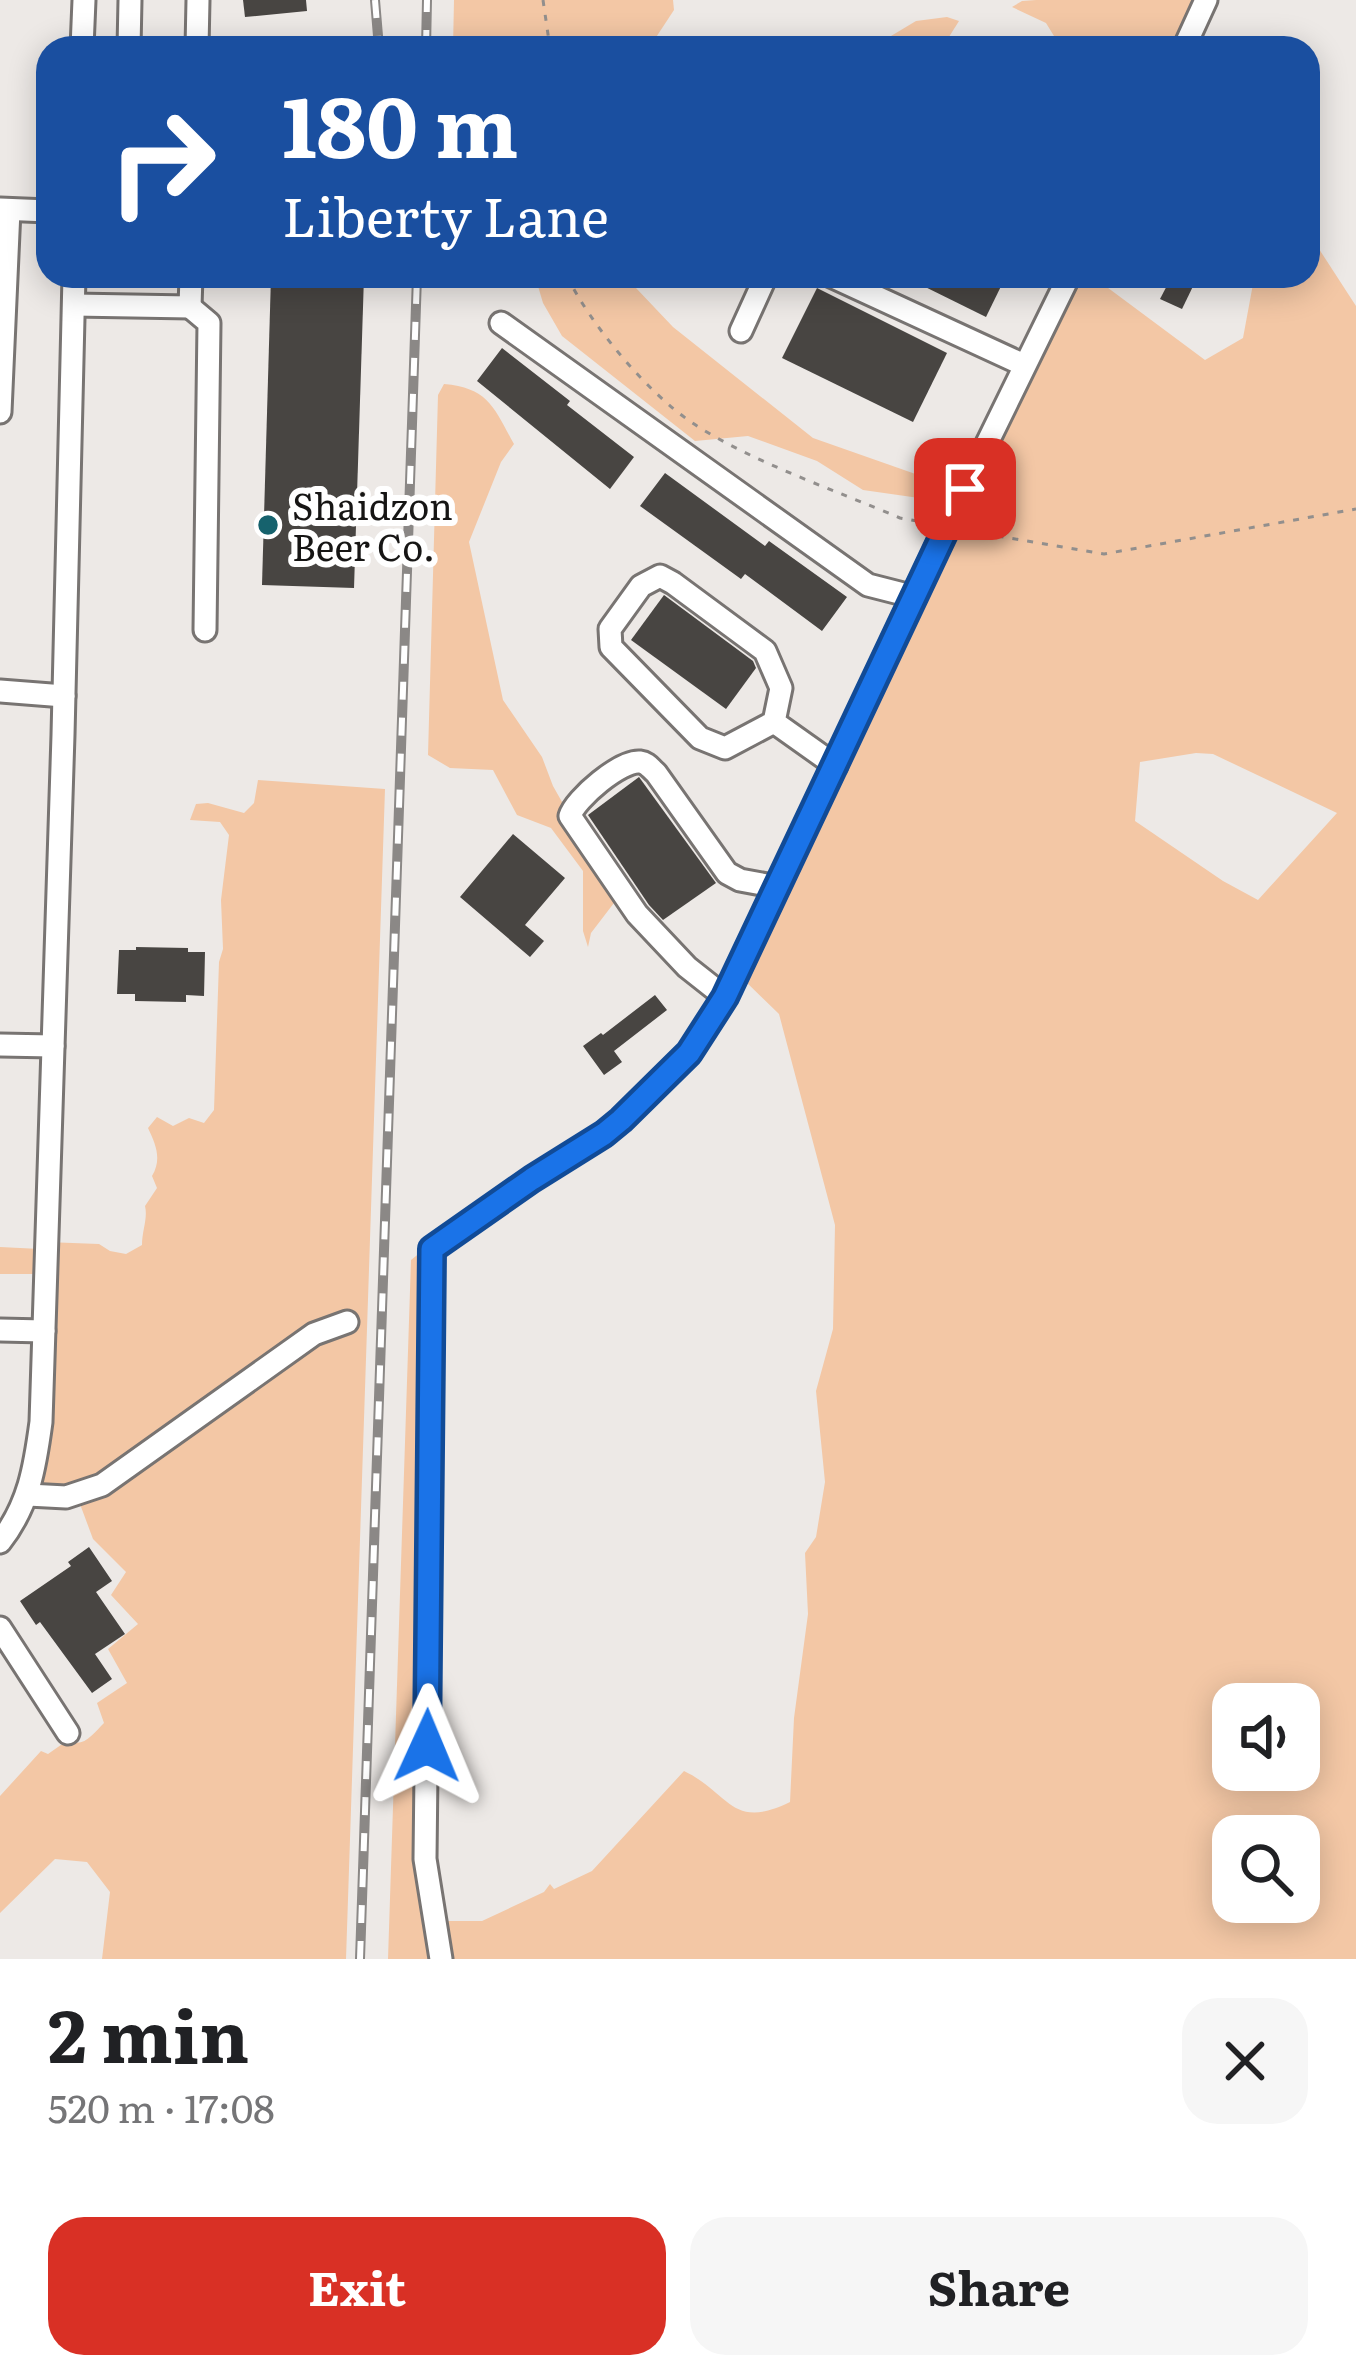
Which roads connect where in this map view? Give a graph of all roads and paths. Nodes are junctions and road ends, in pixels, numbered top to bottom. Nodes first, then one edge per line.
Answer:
1 (84, 0) edge
2 (130, 0) edge
3 (198, 0) edge
4 (543, 0) edge
5 (1206, 0) edge
6 (82, 36) edge
7 (129, 36) edge
8 (197, 36) edge
9 (548, 36) edge
10 (1190, 36) edge
11 (4, 210) edge
12 (36, 211) edge
13 (74, 288) edge
14 (191, 288) edge
15 (574, 288) edge
16 (761, 288) edge
17 (857, 288) edge
18 (1064, 288) edge
19 (74, 305) junction
20 (190, 307) junction
21 (501, 322) dead end
22 (741, 331) dead end
23 (1024, 365) junction
24 (0, 412) edge
25 (1356, 509) edge
26 (946, 527) junction
27 (915, 597) junction
28 (205, 630) dead end
29 (0, 691) edge
30 (64, 696) junction
31 (774, 722) junction
32 (836, 766) junction
33 (778, 887) junction
34 (725, 997) junction
35 (0, 1045) edge
36 (53, 1046) junction
37 (346, 1322) dead end
38 (0, 1330) edge
39 (44, 1331) junction
40 (28, 1495) junction
41 (0, 1542) edge
42 (0, 1628) edge
43 (68, 1733) dead end
44 (441, 1959) edge

1 - 6 street
2 - 7 street
3 - 8 street
4 - 9 path
5 - 10 street
11 - 12 street
11 - 24 street
13 - 19 street
14 - 20 street
15 - 26 path
16 - 22 street
17 - 23 street
18 - 23 street
19 - 20 street
19 - 30 street
20 - 28 street
21 - 27 street
23 - 26 street
25 - 26 path
26 - 27 street
27 - 32 street
29 - 30 street
30 - 36 street
31 - 31 street
31 - 32 street
32 - 33 street
33 - 34 street
33 - 34 street
34 - 44 street
35 - 36 street
36 - 39 street
37 - 40 street
38 - 39 street
39 - 40 street
40 - 41 street
42 - 43 street

